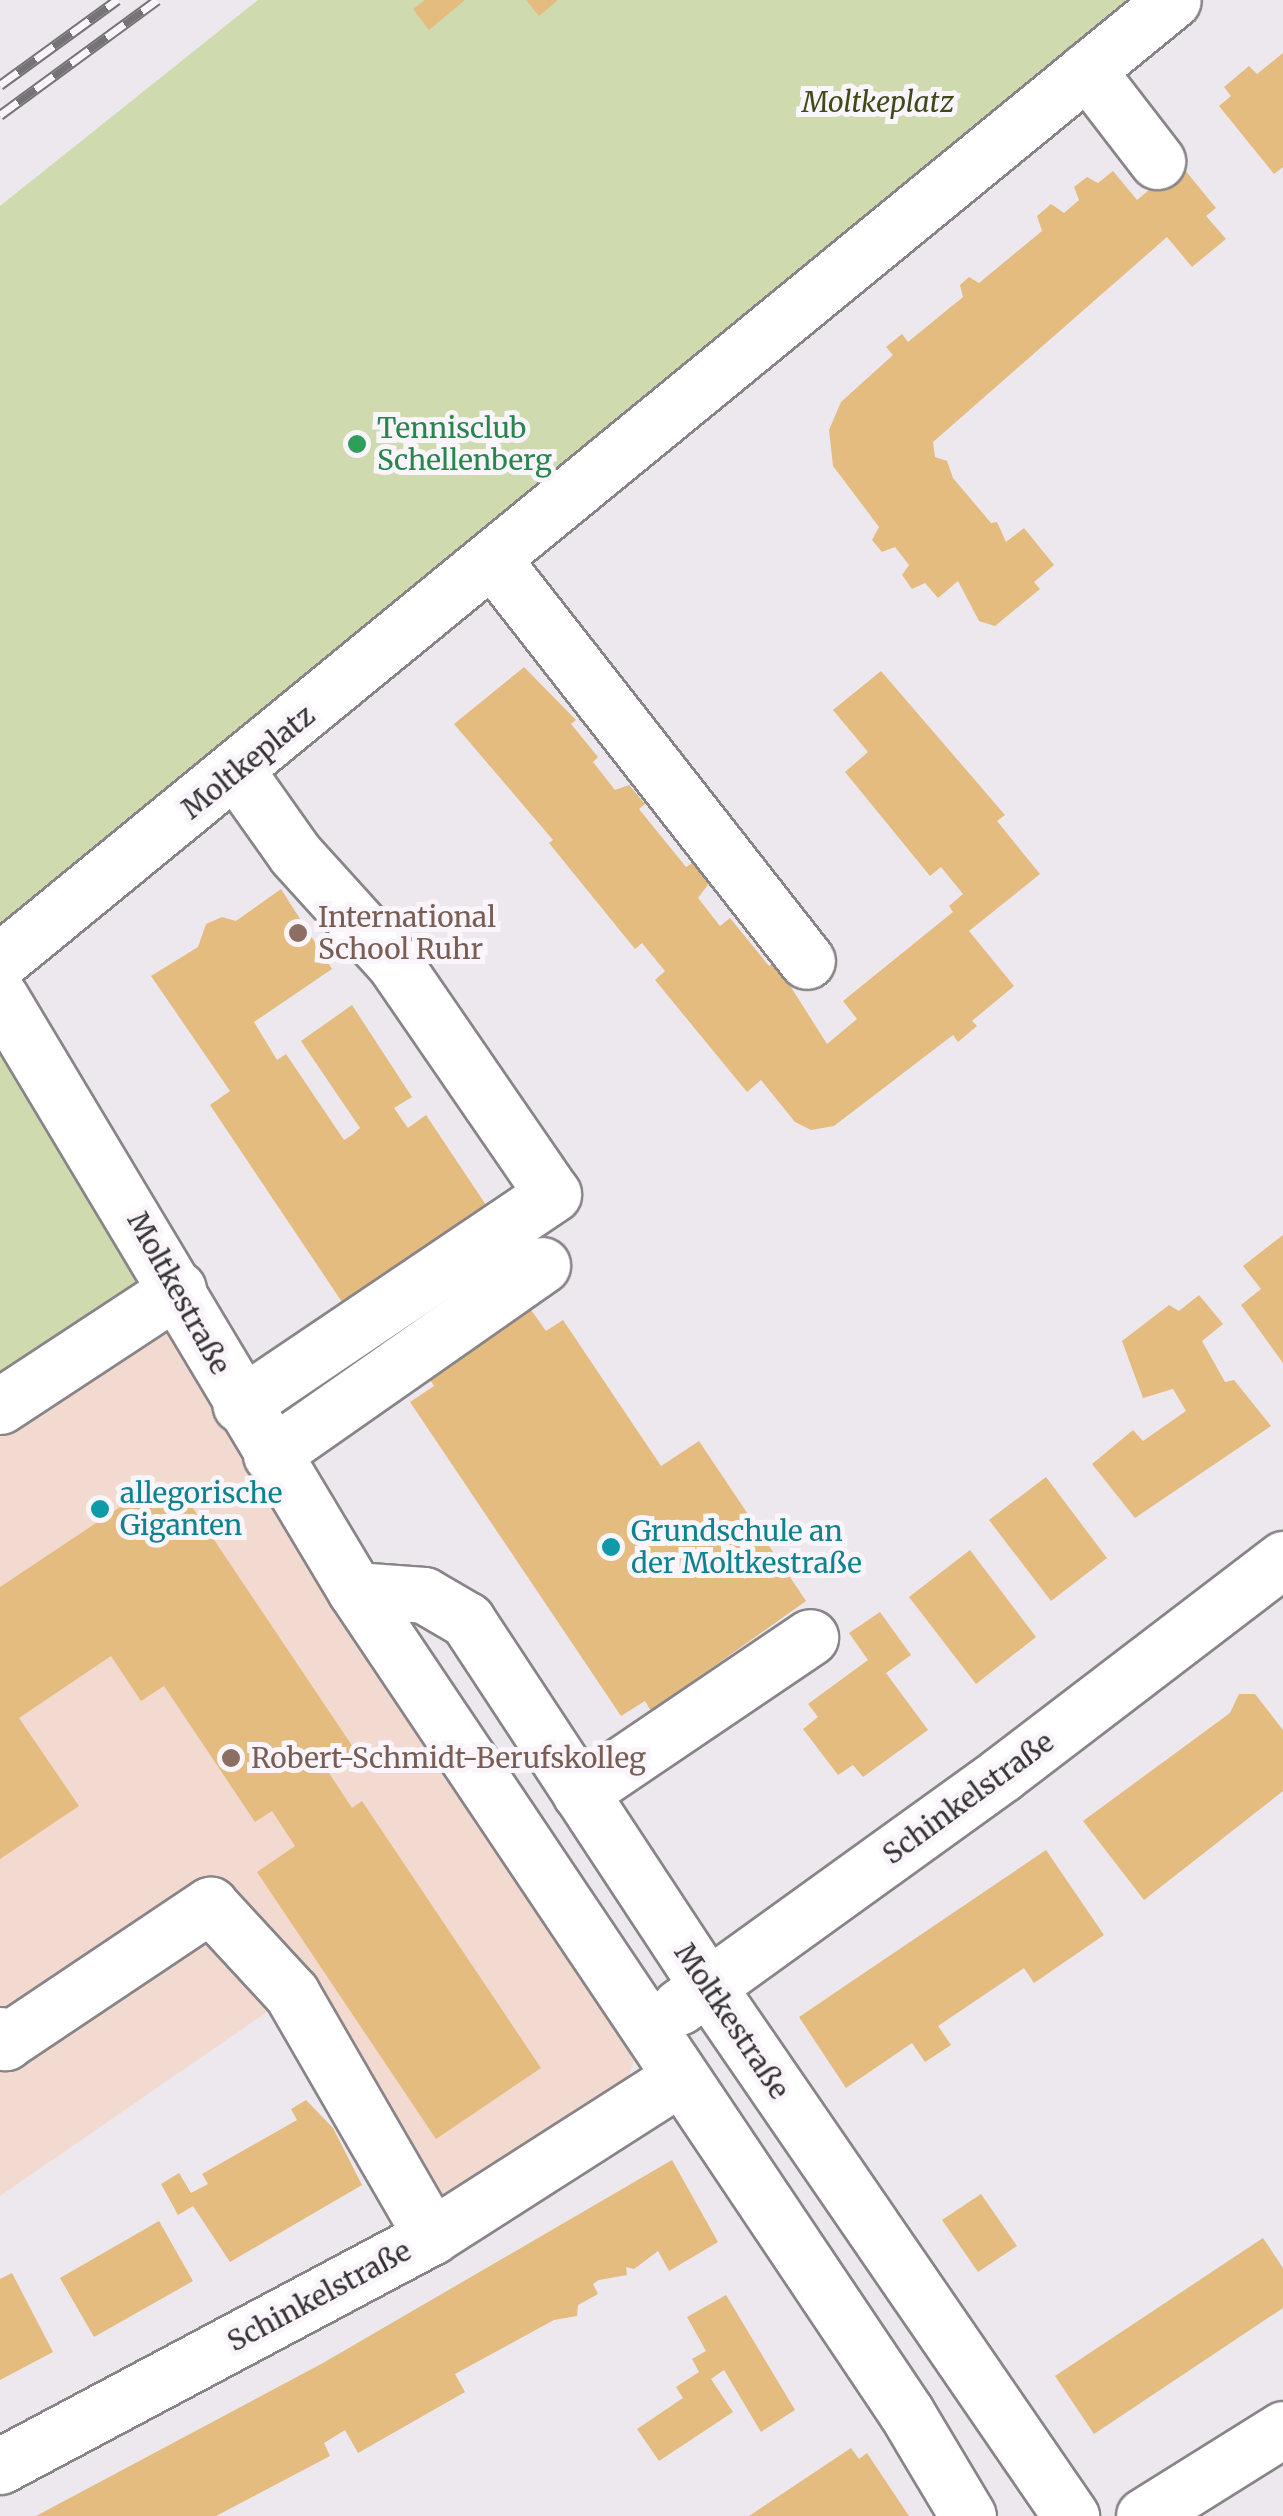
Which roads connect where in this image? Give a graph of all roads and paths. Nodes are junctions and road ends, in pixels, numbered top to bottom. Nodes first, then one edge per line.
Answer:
1 (1173, 0) edge
2 (1087, 70) junction
3 (1157, 160) dead end
4 (494, 560) junction
5 (238, 772) junction
6 (0, 961) edge
7 (807, 961) dead end
8 (0, 997) edge
9 (542, 1265) dead end
10 (178, 1289) junction
11 (240, 1404) junction
12 (0, 1406) edge
13 (270, 1455) junction
14 (1283, 1559) edge
15 (355, 1590) junction
16 (810, 1637) dead end
17 (580, 1793) junction
18 (708, 1987) junction
19 (646, 2030) junction
20 (0, 2036) edge
21 (679, 2078) junction
22 (432, 2236) junction
23 (1283, 2429) edge
24 (0, 2466) edge
25 (968, 2516) edge
26 (1071, 2516) edge
27 (1144, 2516) edge

1 - 2 street, Moltkeplatz
2 - 3 street
2 - 4 street, Moltkeplatz
4 - 5 street, Moltkeplatz
4 - 7 street
5 - 6 street, Moltkeplatz
5 - 11 street
8 - 10 street, Moltkestraße
9 - 13 street
10 - 11 street, Moltkestraße
10 - 12 street
11 - 13 street, Moltkestraße
13 - 15 street, Moltkestraße
14 - 18 street, Schinkelstraße
15 - 17 street, Moltkestraße
15 - 19 street, Moltkestraße
16 - 17 street
17 - 18 street, Moltkestraße
18 - 19 street, Schinkelstraße
18 - 26 street, Moltkestraße
19 - 21 street, Moltkestraße
20 - 22 street
21 - 22 street, Schinkelstraße
21 - 25 street, Moltkestraße
22 - 24 street, Schinkelstraße
23 - 27 street

